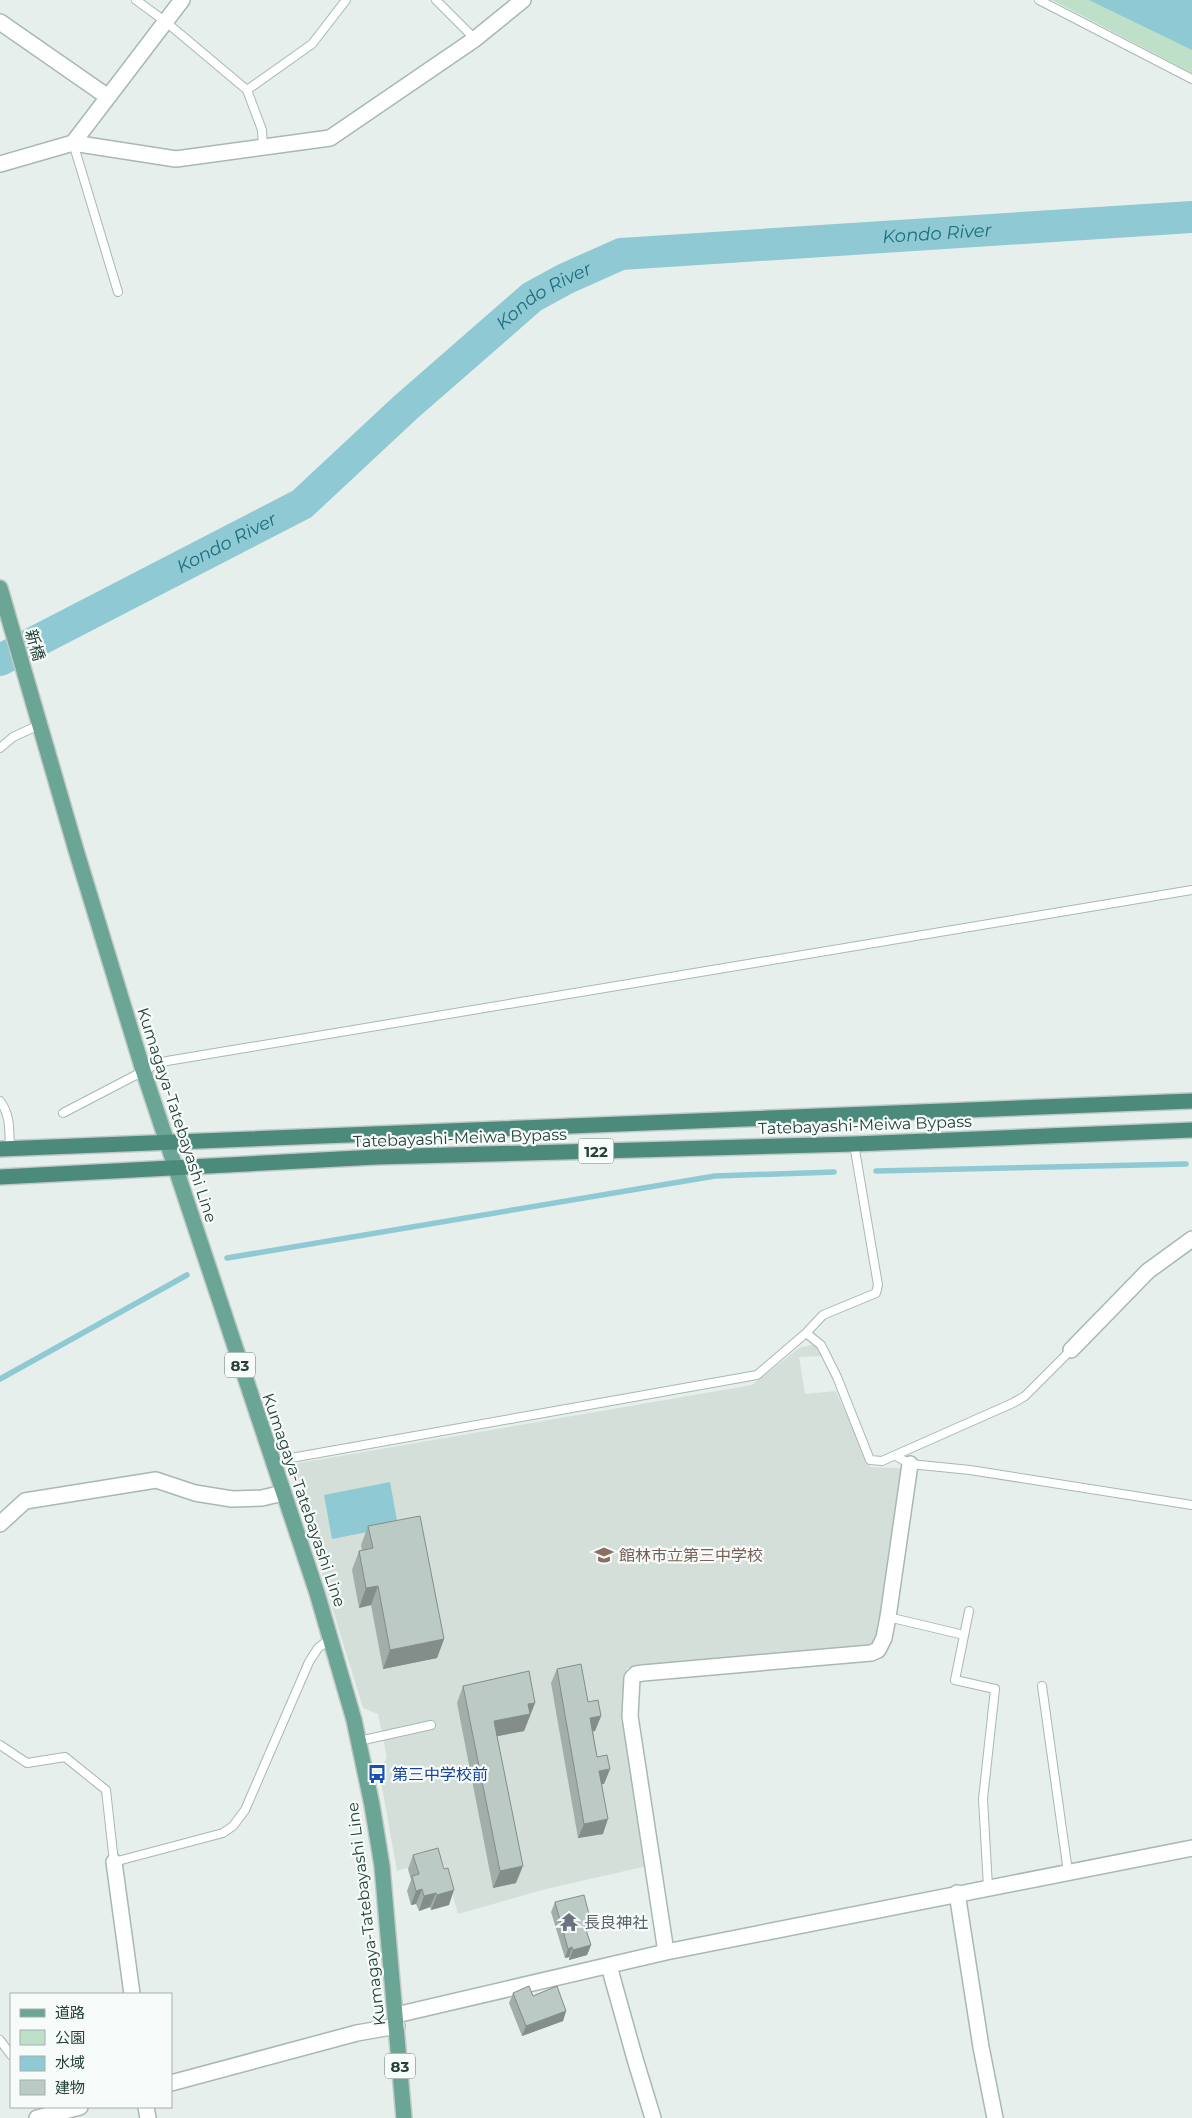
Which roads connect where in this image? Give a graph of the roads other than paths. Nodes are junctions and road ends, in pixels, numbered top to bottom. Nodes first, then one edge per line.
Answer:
1 (136, 0) edge
2 (182, 0) edge
3 (346, 0) edge
4 (436, 0) edge
5 (523, 0) edge
6 (1039, 0) edge
7 (0, 22) edge
8 (166, 22) junction
9 (475, 39) junction
10 (1192, 79) edge
11 (248, 90) junction
12 (108, 97) junction
13 (73, 142) junction
14 (264, 148) junction
15 (0, 164) edge
16 (118, 292) dead end
17 (0, 588) edge
18 (26, 679) joint
19 (39, 725) junction
20 (0, 748) edge
21 (1192, 890) edge
22 (143, 1070) junction
23 (0, 1101) edge
24 (1192, 1101) edge
25 (63, 1113) dead end
26 (1192, 1130) edge
27 (167, 1142) junction
28 (854, 1144) junction
29 (5, 1149) edge
30 (176, 1169) junction
31 (0, 1176) edge
32 (1192, 1239) edge
33 (806, 1333) junction
34 (1071, 1350) joint
35 (896, 1456) junction
36 (273, 1463) junction
37 (910, 1464) junction
38 (283, 1493) junction
39 (1192, 1505) edge
40 (0, 1524) edge
41 (969, 1611) dead end
42 (888, 1617) junction
43 (964, 1634) junction
44 (332, 1638) junction
45 (1042, 1686) dead end
46 (431, 1725) dead end
47 (359, 1742) junction
48 (0, 1745) edge
49 (1192, 1848) edge
50 (114, 1862) junction
51 (1068, 1872) junction
52 (988, 1887) junction
53 (957, 1893) junction
54 (666, 1952) junction
55 (609, 1966) junction
56 (132, 1993) edge
57 (396, 2020) junction
58 (0, 2040) edge
59 (10, 2054) edge
60 (172, 2083) edge
61 (74, 2108) edge
62 (43, 2113) edge
63 (404, 2118) edge
64 (653, 2118) edge
65 (995, 2118) edge

1 - 8 lane
2 - 8 street
3 - 11 lane
4 - 9 lane
5 - 9 street
6 - 10 lane
7 - 12 street
8 - 11 lane
8 - 12 street
9 - 14 street
11 - 14 lane
12 - 13 street
13 - 14 street
13 - 15 street
13 - 16 lane
17 - 18 main road, 新橋 / 83
18 - 19 main road, Kumagaya-Tatebayashi Line / 83
19 - 20 lane
19 - 22 main road, Kumagaya-Tatebayashi Line / 83
21 - 22 lane
22 - 25 lane
22 - 27 main road, Kumagaya-Tatebayashi Line / 83
23 - 29 lane
24 - 27 highway, Tatebayashi-Meiwa Bypass / 122
26 - 28 highway, Tatebayashi-Meiwa Bypass / 122
27 - 29 highway, Tatebayashi-Meiwa Bypass / 122
27 - 30 main road, Kumagaya-Tatebayashi Line / 83
28 - 30 highway, Tatebayashi-Meiwa Bypass / 122
28 - 33 lane
30 - 31 highway, Tatebayashi-Meiwa Bypass / 122
30 - 36 main road, Kumagaya-Tatebayashi Line / 83
32 - 34 street
33 - 35 lane
33 - 36 lane
34 - 35 lane
35 - 37 lane
36 - 38 main road, Kumagaya-Tatebayashi Line / 83
37 - 39 lane
37 - 42 street
38 - 40 street
38 - 44 main road, Kumagaya-Tatebayashi Line / 83
41 - 43 lane
42 - 43 lane
42 - 54 street
43 - 52 lane
44 - 47 main road, Kumagaya-Tatebayashi Line / 83
44 - 50 lane
45 - 51 lane
46 - 47 lane
47 - 57 main road, Kumagaya-Tatebayashi Line / 83
48 - 50 lane
49 - 51 street
50 - 56 street
51 - 52 street
52 - 53 street
53 - 54 street
53 - 65 street
54 - 55 street
55 - 57 street
55 - 64 street
57 - 60 street
57 - 63 main road, Kumagaya-Tatebayashi Line / 83
58 - 59 lane
61 - 62 street

